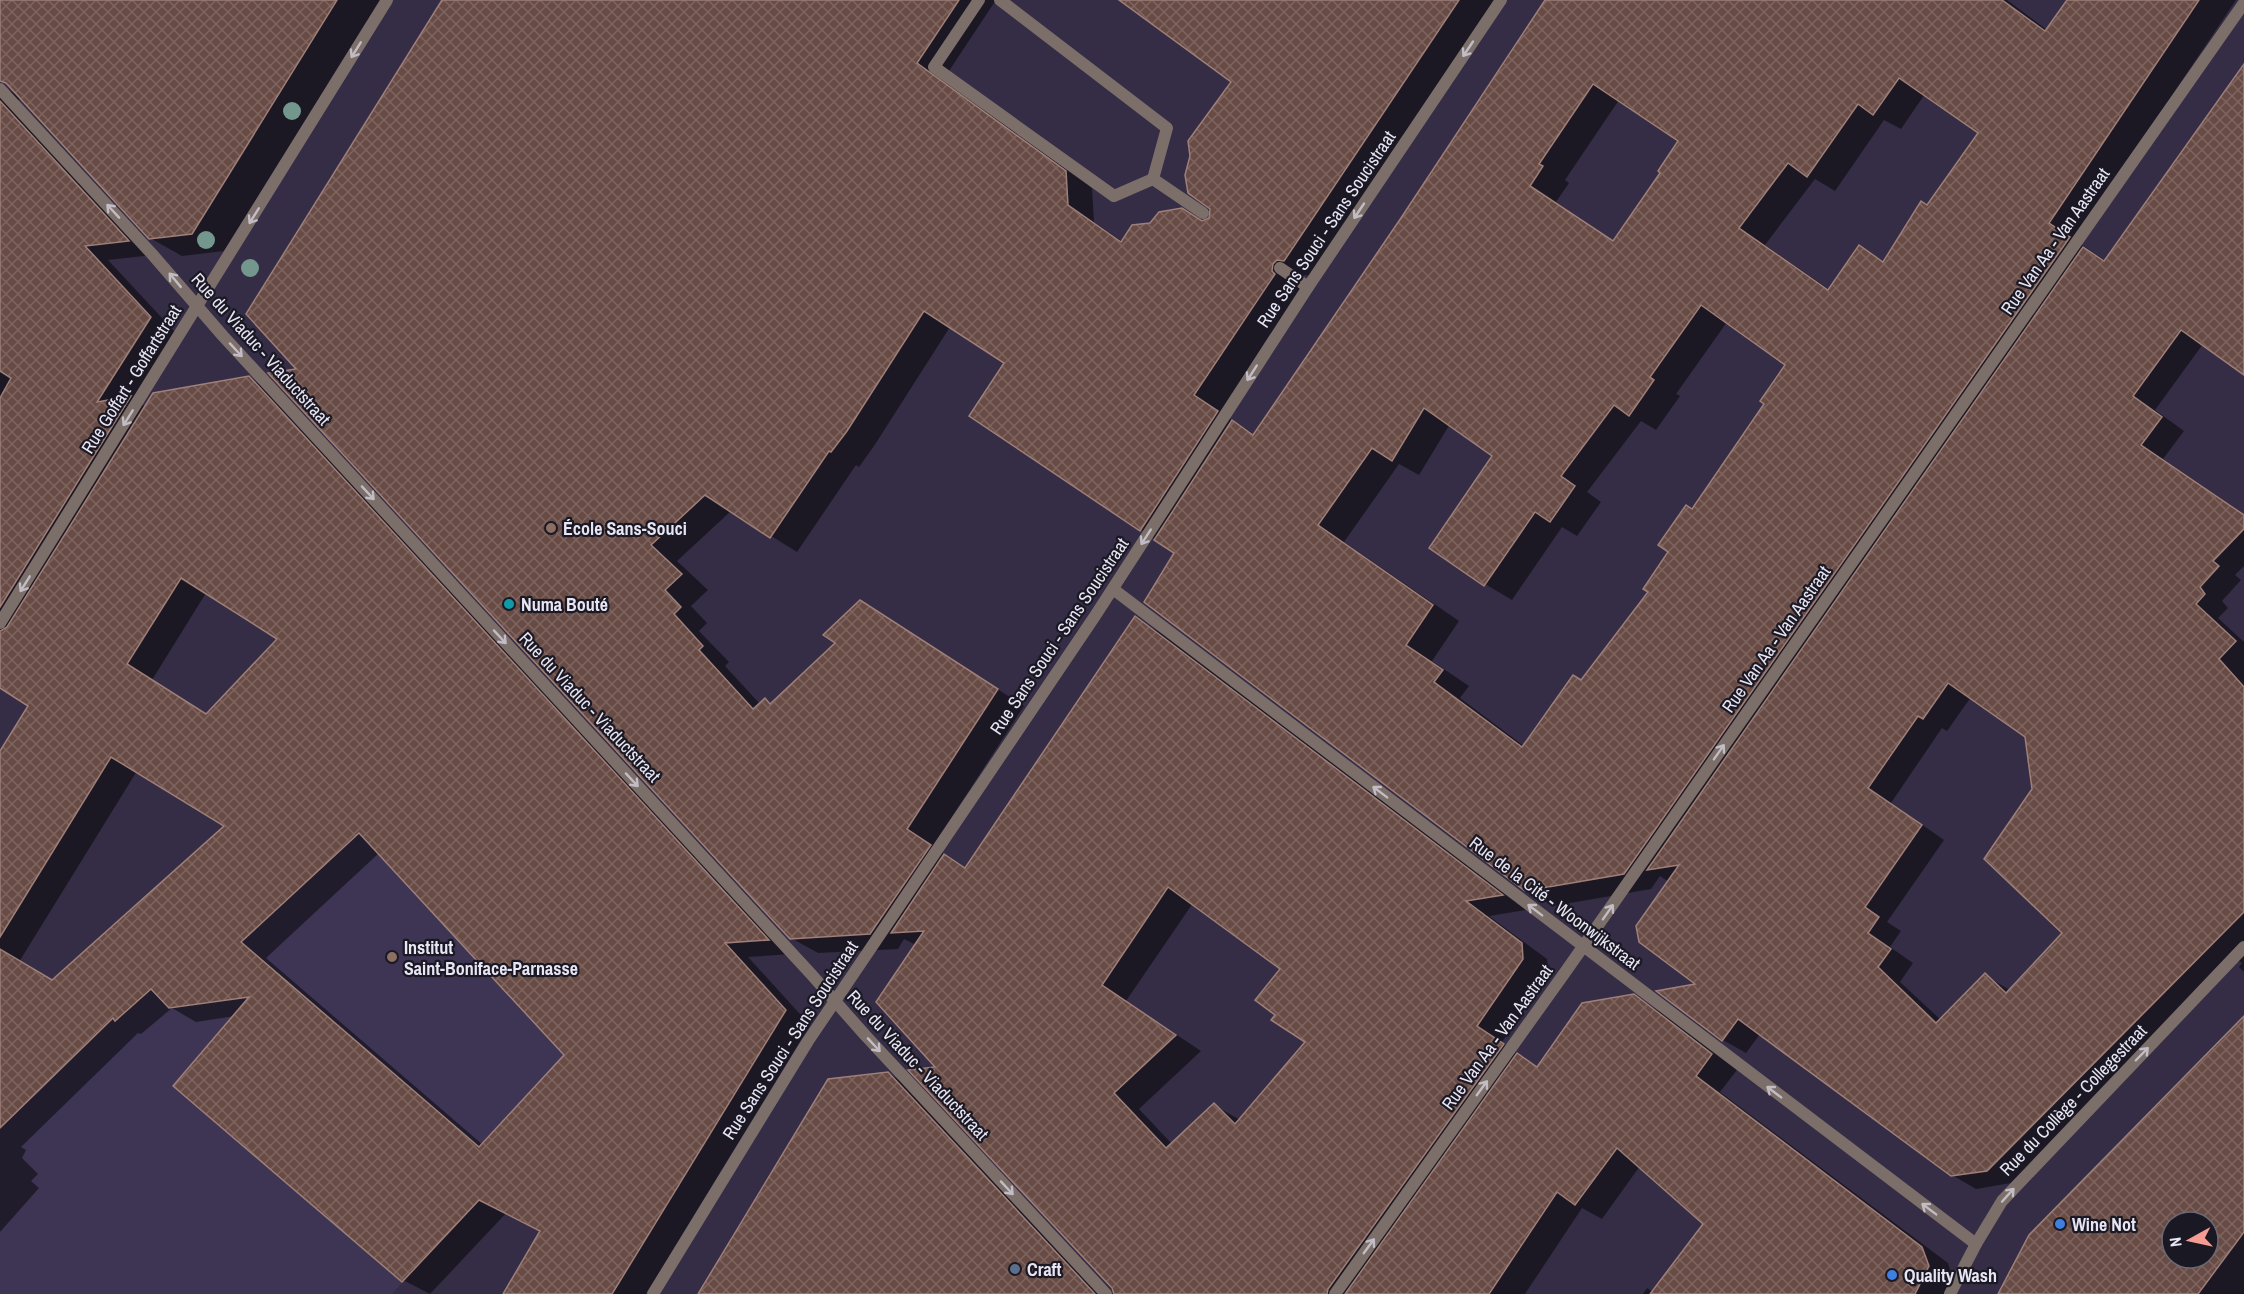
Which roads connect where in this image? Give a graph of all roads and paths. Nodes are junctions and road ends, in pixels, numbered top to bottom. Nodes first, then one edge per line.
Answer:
1 (387, 0) edge
2 (979, 0) edge
3 (999, 0) edge
4 (1501, 0) edge
5 (2244, 3) edge
6 (0, 90) edge
7 (1153, 179) junction
8 (1203, 213) dead end
9 (1280, 268) dead end
10 (1308, 287) junction
11 (197, 306) junction
12 (1113, 589) junction
13 (0, 623) edge
14 (1582, 947) junction
15 (2244, 947) edge
16 (835, 1002) junction
17 (1976, 1244) junction
18 (653, 1294) edge
19 (1106, 1294) edge
20 (1335, 1294) edge
21 (1950, 1294) edge

1 -> 11 street, Rue Goffart - Goffartstraat
2 - 7 street
3 - 7 street
4 -> 10 street, Rue Sans Souci - Sans Soucistraat
14 -> 5 street, Rue Van Aa - Van Aastraat
11 -> 6 street, Rue du Viaduc - Viaductstraat
7 - 8 street
9 - 10 street
10 -> 12 street, Rue Sans Souci - Sans Soucistraat
11 -> 13 street, Rue Goffart - Goffartstraat
11 -> 16 street, Rue du Viaduc - Viaductstraat
14 -> 12 street, Rue de la Cité - Woonwijkstraat
12 - 16 street, Rue Sans Souci - Sans Soucistraat
17 -> 14 street, Rue de la Cité - Woonwijkstraat
20 -> 14 street, Rue Van Aa - Van Aastraat
17 -> 15 street, Rue du Collège - Collegestraat
16 - 18 street, Rue Sans Souci - Sans Soucistraat
16 -> 19 street, Rue du Viaduc - Viaductstraat
17 - 21 street, Rue du Collège - Collegestraat

